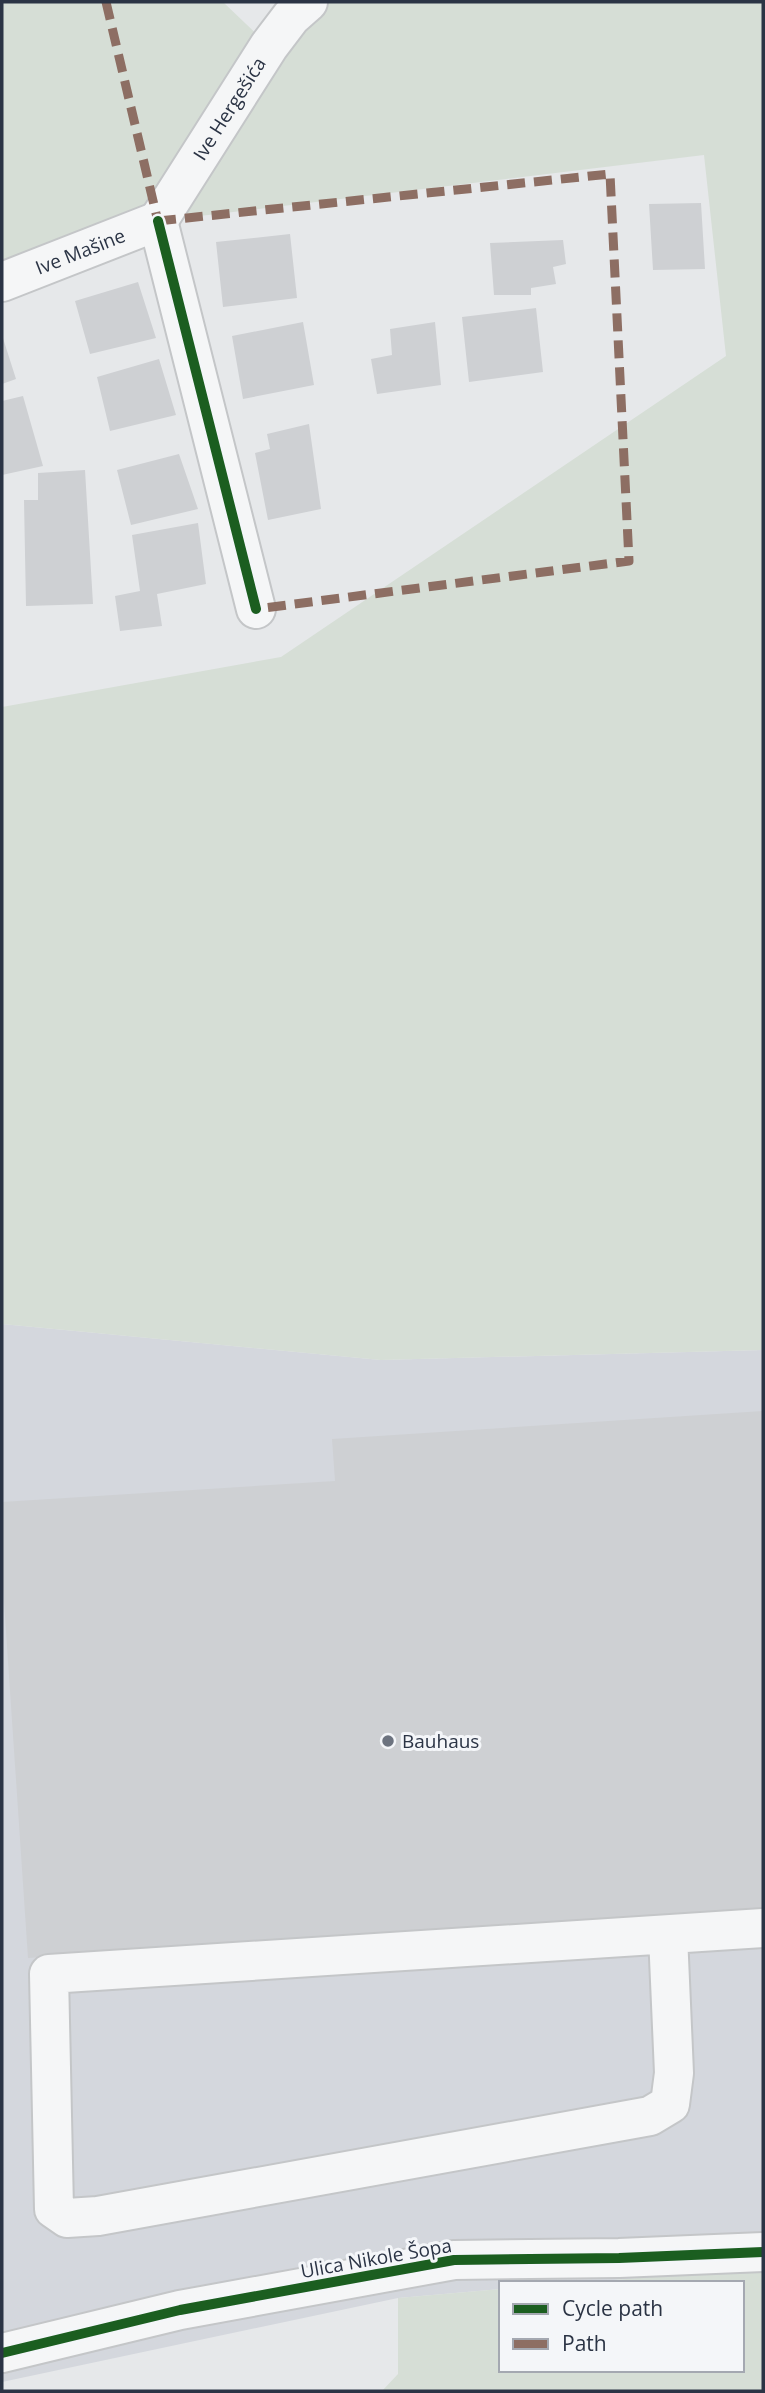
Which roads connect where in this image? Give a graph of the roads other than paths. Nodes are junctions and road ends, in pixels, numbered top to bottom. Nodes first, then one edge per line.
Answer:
1 (307, 2) edge
2 (158, 221) junction
3 (2, 282) edge
4 (256, 609) dead end
5 (763, 1928) edge
6 (668, 1934) junction
7 (763, 2252) edge
8 (2, 2353) edge

1 - 2 street, Ive Hergešića
2 - 3 street, Ive Mašine
2 - 4 street
5 - 6 street
6 - 6 street
7 - 8 street, Ulica Nikole Šopa

